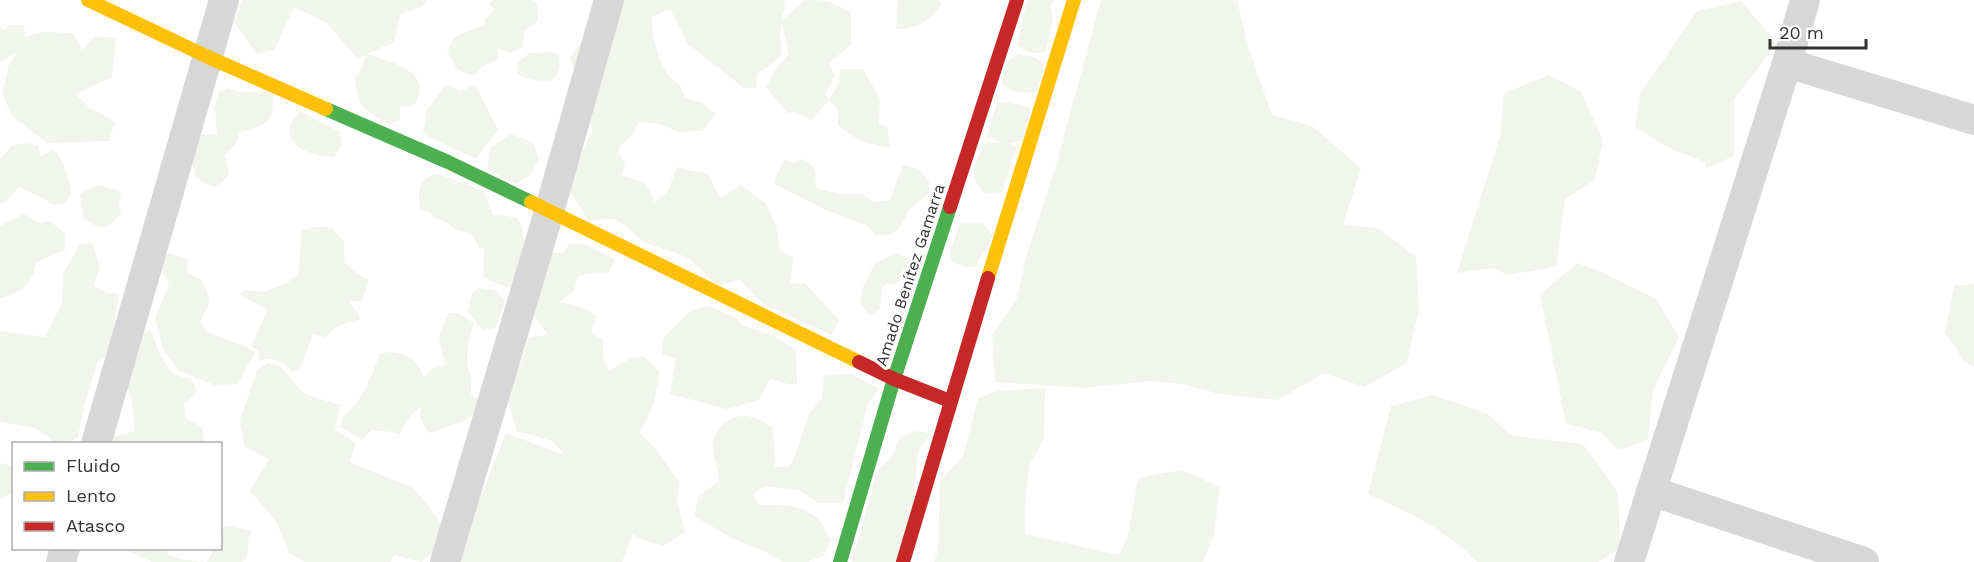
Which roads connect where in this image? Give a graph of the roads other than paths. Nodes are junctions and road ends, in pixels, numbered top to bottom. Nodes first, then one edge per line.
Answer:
1 (88, 0) edge
2 (224, 0) edge
3 (609, 0) edge
4 (1017, 0) edge
5 (1074, 0) edge
6 (1805, 0) edge
7 (208, 57) junction
8 (1787, 63) junction
9 (1974, 120) edge
10 (549, 212) junction
11 (894, 380) junction
12 (950, 401) junction
13 (97, 442) edge
14 (1651, 491) junction
15 (445, 562) edge
16 (840, 562) edge
17 (903, 562) edge
18 (1629, 562) edge
19 (1864, 562) edge

1 - 7 main road
2 - 7 street
3 - 10 street
4 - 11 main road, Amado Benítez Gamarra
5 - 12 main road
6 - 8 street
7 - 10 main road
7 - 13 street
8 - 9 street
8 - 14 street
10 - 11 main road
10 - 15 street
11 - 12 main road
11 - 16 main road, Amado Benítez Gamarra
12 - 17 main road
14 - 18 street
14 - 19 street

